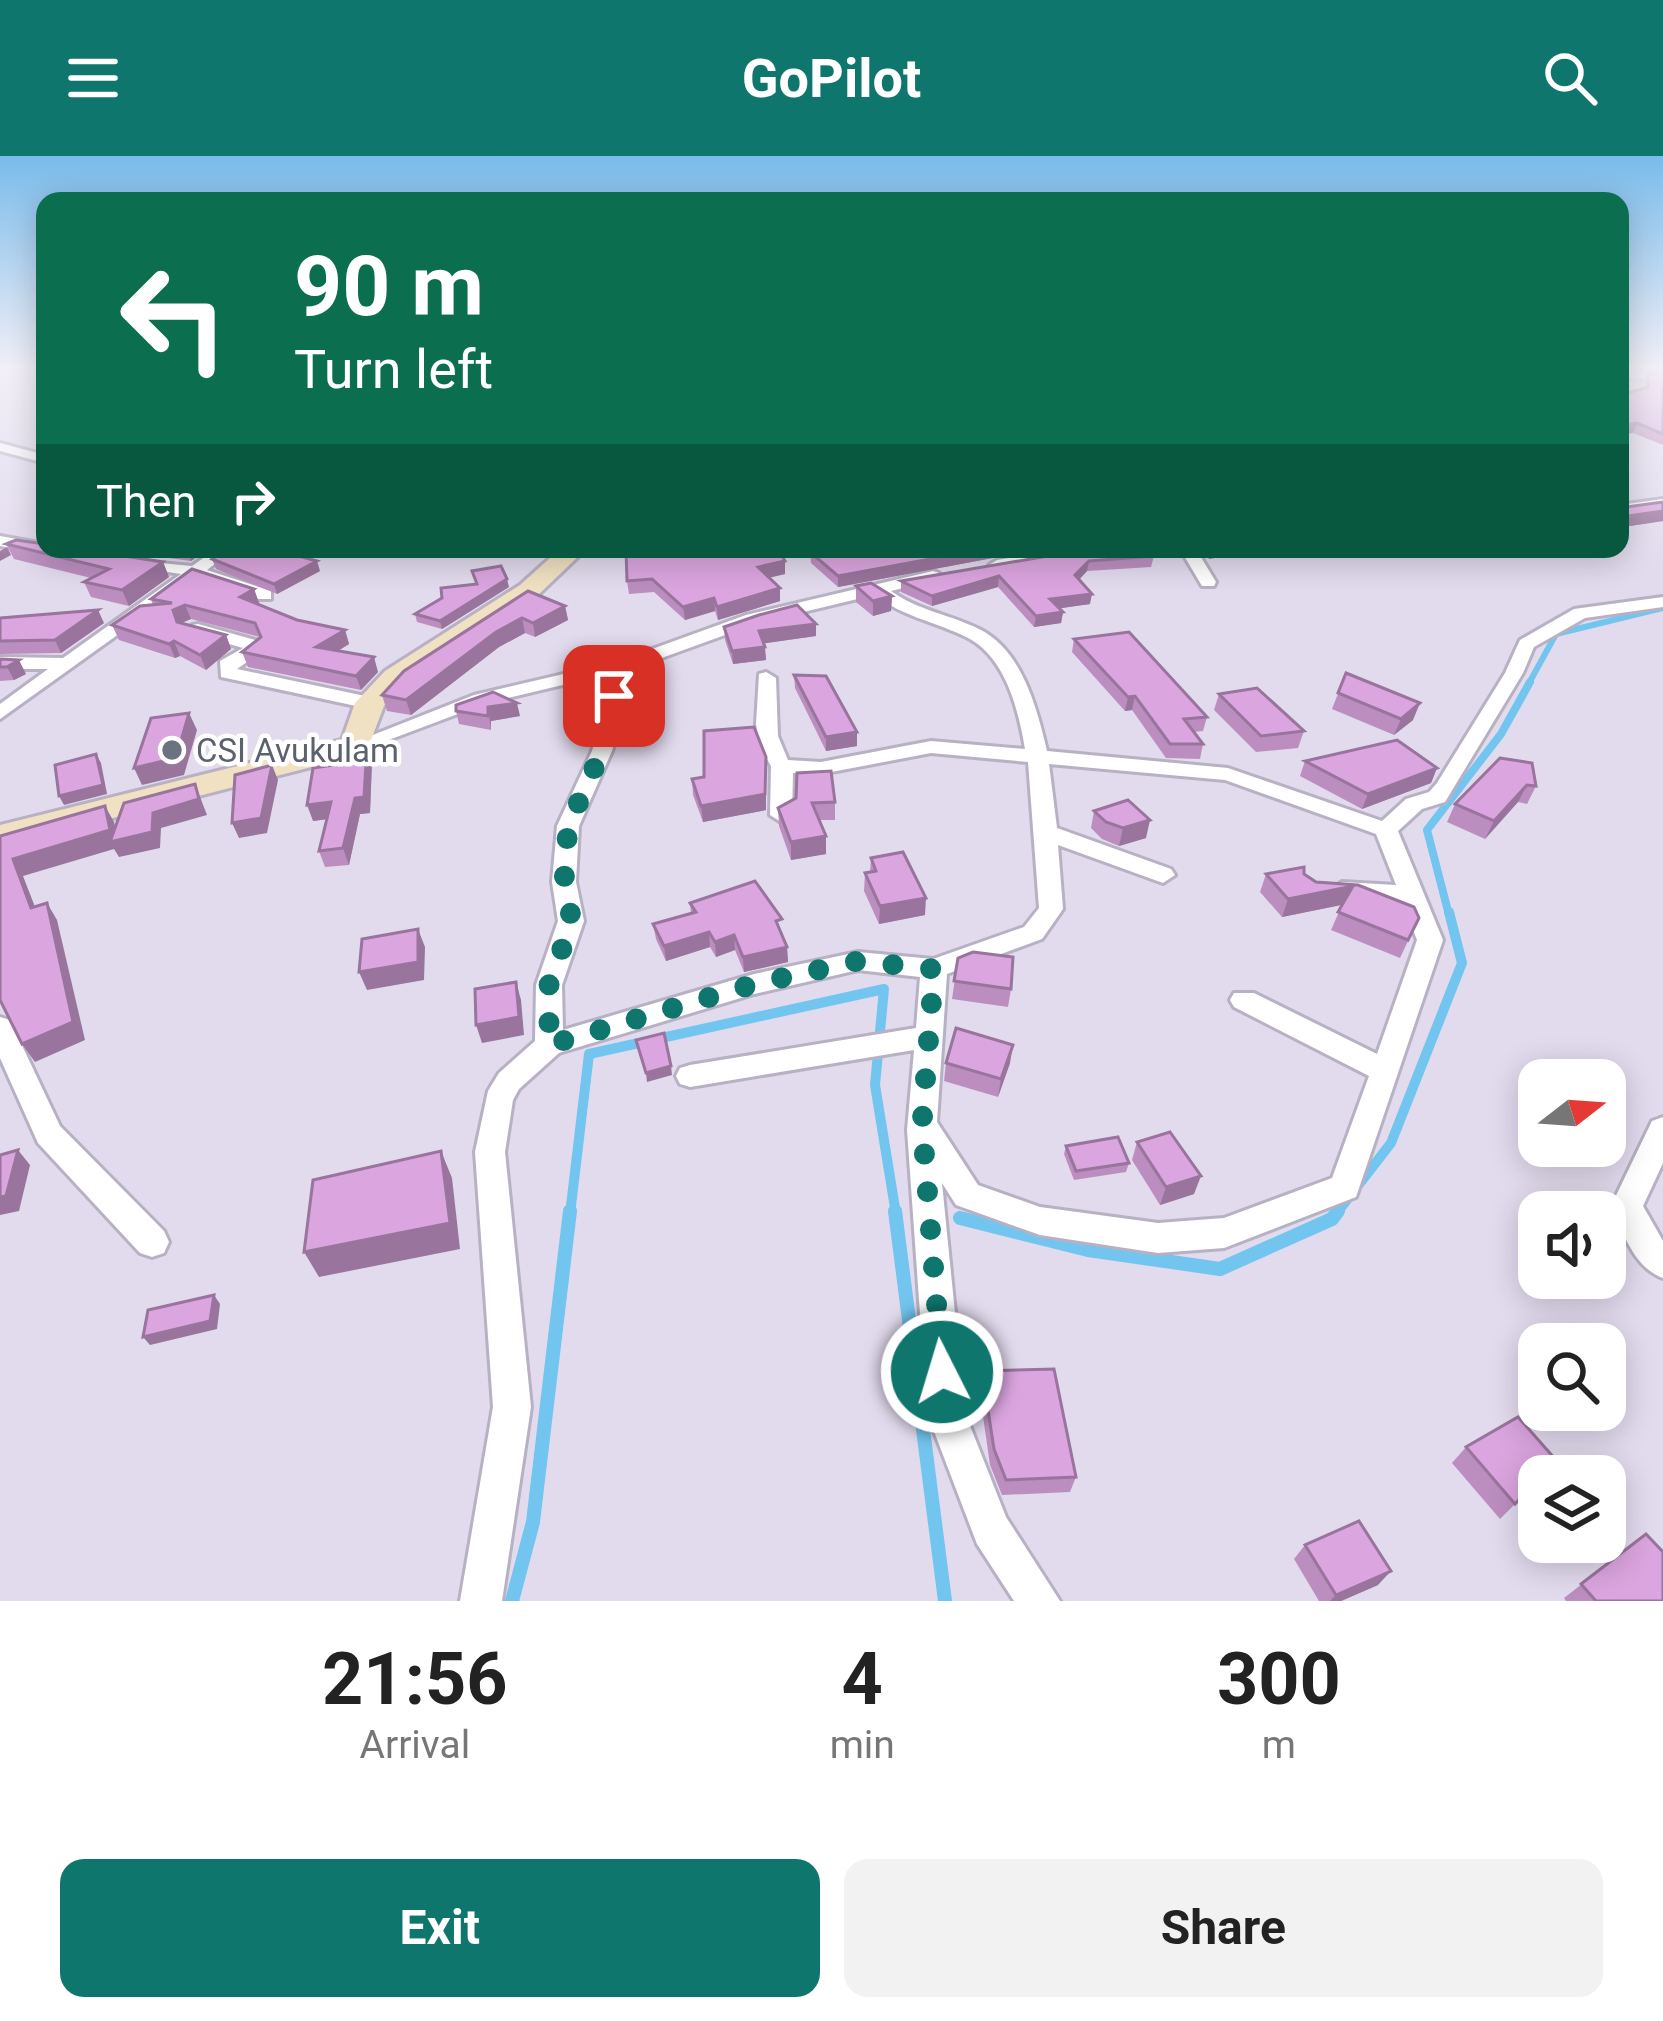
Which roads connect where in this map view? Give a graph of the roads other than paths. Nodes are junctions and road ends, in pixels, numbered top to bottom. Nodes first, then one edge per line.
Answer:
1 (0, 447) edge
2 (36, 457) edge
3 (1663, 503) edge
4 (1629, 508) edge
5 (0, 542) edge
6 (36, 547) edge
7 (213, 558) edge
8 (564, 558) edge
9 (1038, 558) edge
10 (1193, 558) edge
11 (111, 560) edge
12 (984, 567) edge
13 (194, 571) junction
14 (963, 571) edge
15 (1208, 582) dead end
16 (874, 587) junction
17 (265, 596) dead end
18 (1663, 602) edge
19 (190, 628) edge
20 (0, 663) edge
21 (67, 664) junction
22 (625, 665) junction
23 (766, 678) dead end
24 (370, 703) junction
25 (0, 713) edge
26 (355, 746) junction
27 (1036, 755) junction
28 (782, 766) junction
29 (781, 815) edge
30 (1386, 830) junction
31 (1043, 831) junction
32 (0, 836) edge
33 (1163, 875) dead end
34 (1312, 888) edge
35 (1412, 894) junction
36 (934, 969) junction
37 (1244, 1000) dead end
38 (0, 1028) edge
39 (928, 1037) junction
40 (549, 1045) junction
41 (1384, 1071) junction
42 (690, 1076) dead end
43 (922, 1124) junction
44 (1663, 1130) edge
45 (152, 1242) dead end
46 (1663, 1263) edge
47 (481, 1601) edge
48 (1039, 1601) edge

1 - 2 street
3 - 4 street
5 - 6 street
7 - 13 street
8 - 24 main road
9 - 12 street
10 - 15 street
11 - 13 street
13 - 17 street
13 - 21 street
14 - 16 street
16 - 22 street
16 - 27 street
18 - 30 street
19 - 24 street
20 - 21 street
21 - 25 street
22 - 26 street
22 - 40 street
23 - 28 street
24 - 26 main road
26 - 32 main road
27 - 28 street
27 - 30 street
27 - 31 street
28 - 29 street
30 - 35 street
31 - 33 street
31 - 36 street
34 - 35 street
35 - 41 street
36 - 39 street
36 - 40 street
37 - 41 street
38 - 45 street
39 - 42 street
39 - 43 street
40 - 47 street
41 - 43 street
43 - 48 street
44 - 46 street

